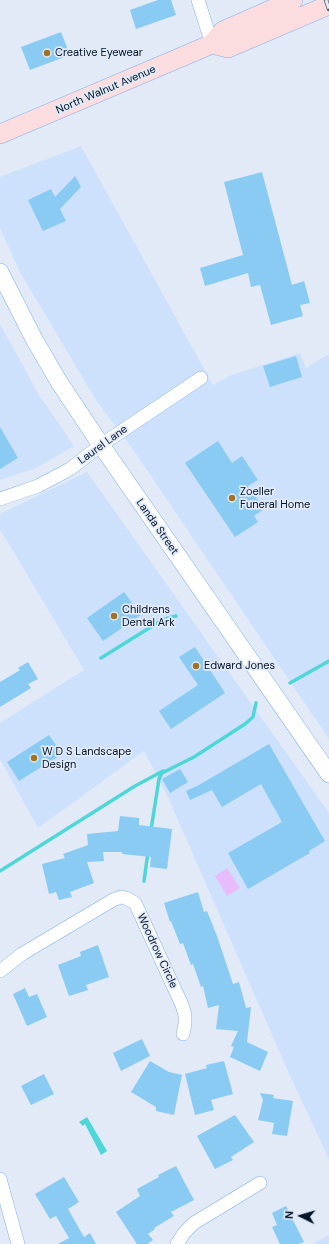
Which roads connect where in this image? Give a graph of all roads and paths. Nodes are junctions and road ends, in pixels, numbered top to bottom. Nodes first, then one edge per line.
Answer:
1 (198, 0) edge
2 (293, 0) edge
3 (329, 4) edge
4 (212, 44) junction
5 (0, 134) edge
6 (0, 272) edge
7 (201, 378) dead end
8 (101, 445) junction
9 (0, 499) edge
10 (329, 774) edge
11 (0, 971) edge
12 (183, 1034) dead end
13 (0, 1179) edge
14 (260, 1183) dead end
15 (18, 1244) edge
16 (177, 1244) edge

1 - 4 street
2 - 4 main road, North Walnut Avenue
3 - 4 main road
4 - 5 main road, North Walnut Avenue
6 - 8 street, Landa Street
7 - 8 street, Laurel Lane
8 - 9 street, Laurel Lane
8 - 10 street, Landa Street
11 - 12 street, Woodrow Circle
13 - 15 street
14 - 16 street

